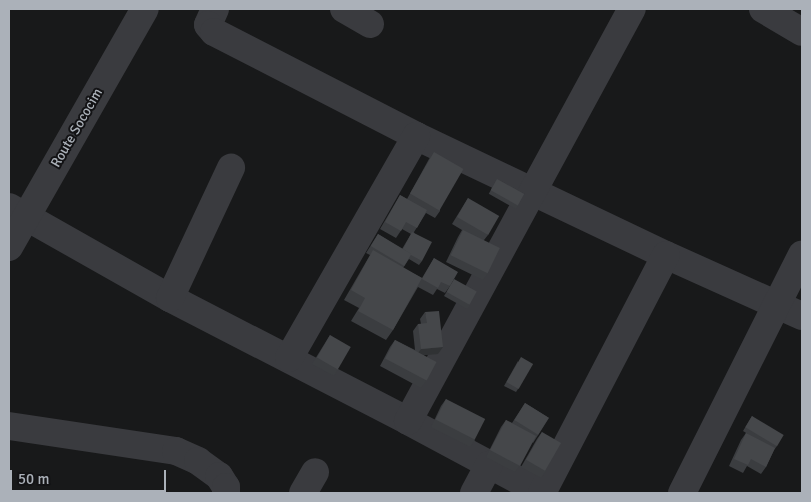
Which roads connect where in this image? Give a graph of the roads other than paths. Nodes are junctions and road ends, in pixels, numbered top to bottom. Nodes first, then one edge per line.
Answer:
1 (145, 9) edge
2 (215, 9) edge
3 (344, 9) edge
4 (632, 9) edge
5 (763, 9) edge
6 (370, 24) dead end
7 (802, 32) edge
8 (416, 136) junction
9 (232, 168) dead end
10 (534, 192) junction
11 (17, 212) edge
12 (9, 247) edge
13 (802, 254) edge
14 (666, 255) junction
15 (170, 298) junction
16 (790, 311) edge
17 (289, 358) junction
18 (408, 421) junction
19 (9, 426) edge
20 (489, 465) junction
21 (226, 493) edge
22 (474, 493) edge
23 (682, 493) edge

1 - 11 street, Route Sococim
2 - 8 street
3 - 6 street
4 - 10 street
5 - 7 street
8 - 10 street
8 - 17 street
9 - 15 street
10 - 14 street
10 - 18 street
11 - 12 street, Route Sococim
11 - 15 street
13 - 16 street
14 - 16 street
14 - 20 street
15 - 17 street
16 - 23 street
17 - 18 street
18 - 20 street
19 - 21 street
20 - 22 street

